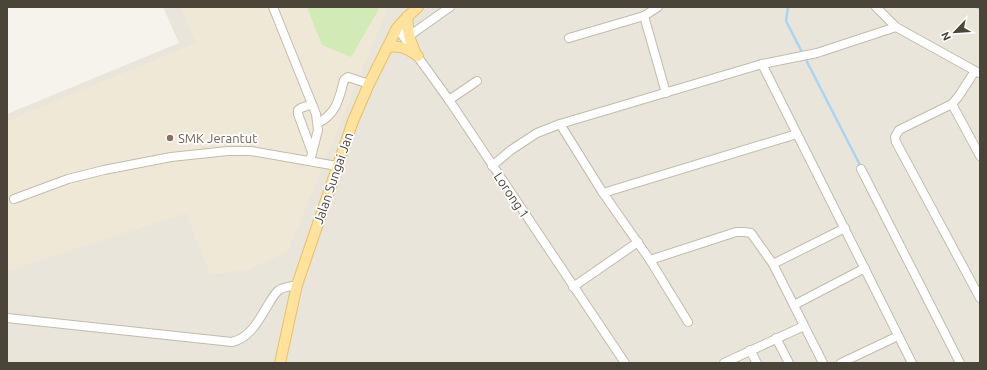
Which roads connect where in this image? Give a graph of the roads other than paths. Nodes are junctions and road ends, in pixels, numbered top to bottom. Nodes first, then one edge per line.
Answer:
1 (273, 7) edge
2 (418, 7) edge
3 (450, 7) edge
4 (658, 7) edge
5 (876, 7) edge
6 (644, 16) junction
7 (407, 17) junction
8 (896, 27) junction
9 (397, 28) junction
10 (409, 36) junction
11 (569, 38) dead end
12 (388, 47) junction
13 (416, 54) junction
14 (762, 64) junction
15 (978, 72) edge
16 (477, 81) dead end
17 (369, 84) junction
18 (666, 93) junction
19 (449, 100) junction
20 (312, 104) junction
21 (952, 104) junction
22 (318, 123) junction
23 (560, 124) junction
24 (797, 134) junction
25 (312, 152) junction
26 (980, 156) edge
27 (310, 161) junction
28 (338, 166) junction
29 (492, 166) junction
30 (862, 169) dead end
31 (603, 193) junction
32 (14, 199) dead end
33 (845, 228) junction
34 (638, 242) junction
35 (650, 260) junction
36 (773, 264) junction
37 (865, 268) junction
38 (297, 285) junction
39 (573, 287) junction
40 (980, 298) edge
41 (794, 305) junction
42 (7, 318) edge
43 (688, 322) dead end
44 (804, 326) junction
45 (898, 336) junction
46 (776, 338) junction
47 (750, 350) junction
48 (280, 363) edge
49 (625, 363) edge
50 (724, 363) edge
51 (757, 363) edge
52 (789, 363) edge
53 (823, 363) edge
54 (841, 363) edge
55 (912, 363) edge
56 (960, 363) edge

1 - 20 street
2 - 7 main road, Jalan Sungai Jan
3 - 10 street
4 - 6 street
5 - 8 street
6 - 11 street
6 - 18 street
7 - 9 main road, Jalan Sungai Jan
7 - 10 main road
8 - 14 street
8 - 15 street
9 - 12 main road, Jalan Sungai Jan
9 - 13 street, Lorong 1
10 - 13 main road
12 - 13 main road
12 - 17 main road, Jalan Sungai Jan
13 - 19 street, Lorong 1
14 - 18 street
14 - 24 street
15 - 21 street
16 - 19 street
17 - 22 street
17 - 28 main road, Jalan Sungai Jan
18 - 23 street
19 - 29 street, Lorong 1
20 - 22 street
20 - 25 street
21 - 26 street
21 - 40 street
22 - 25 street
23 - 29 street
23 - 31 street
24 - 31 street
24 - 33 street
25 - 27 street
27 - 28 street
27 - 32 street
28 - 38 main road, Jalan Sungai Jan
29 - 39 street, Lorong 1
30 - 56 street
31 - 34 street
33 - 36 street
33 - 37 street
34 - 35 street
34 - 39 street
35 - 36 street
35 - 43 street
36 - 41 street
37 - 41 street
37 - 45 street
38 - 42 street
38 - 48 main road, Jalan Sungai Jan
39 - 49 street, Lorong 1
41 - 44 street
44 - 46 street
44 - 53 street
45 - 54 street
45 - 55 street
46 - 47 street
46 - 52 street
47 - 50 street
47 - 51 street

